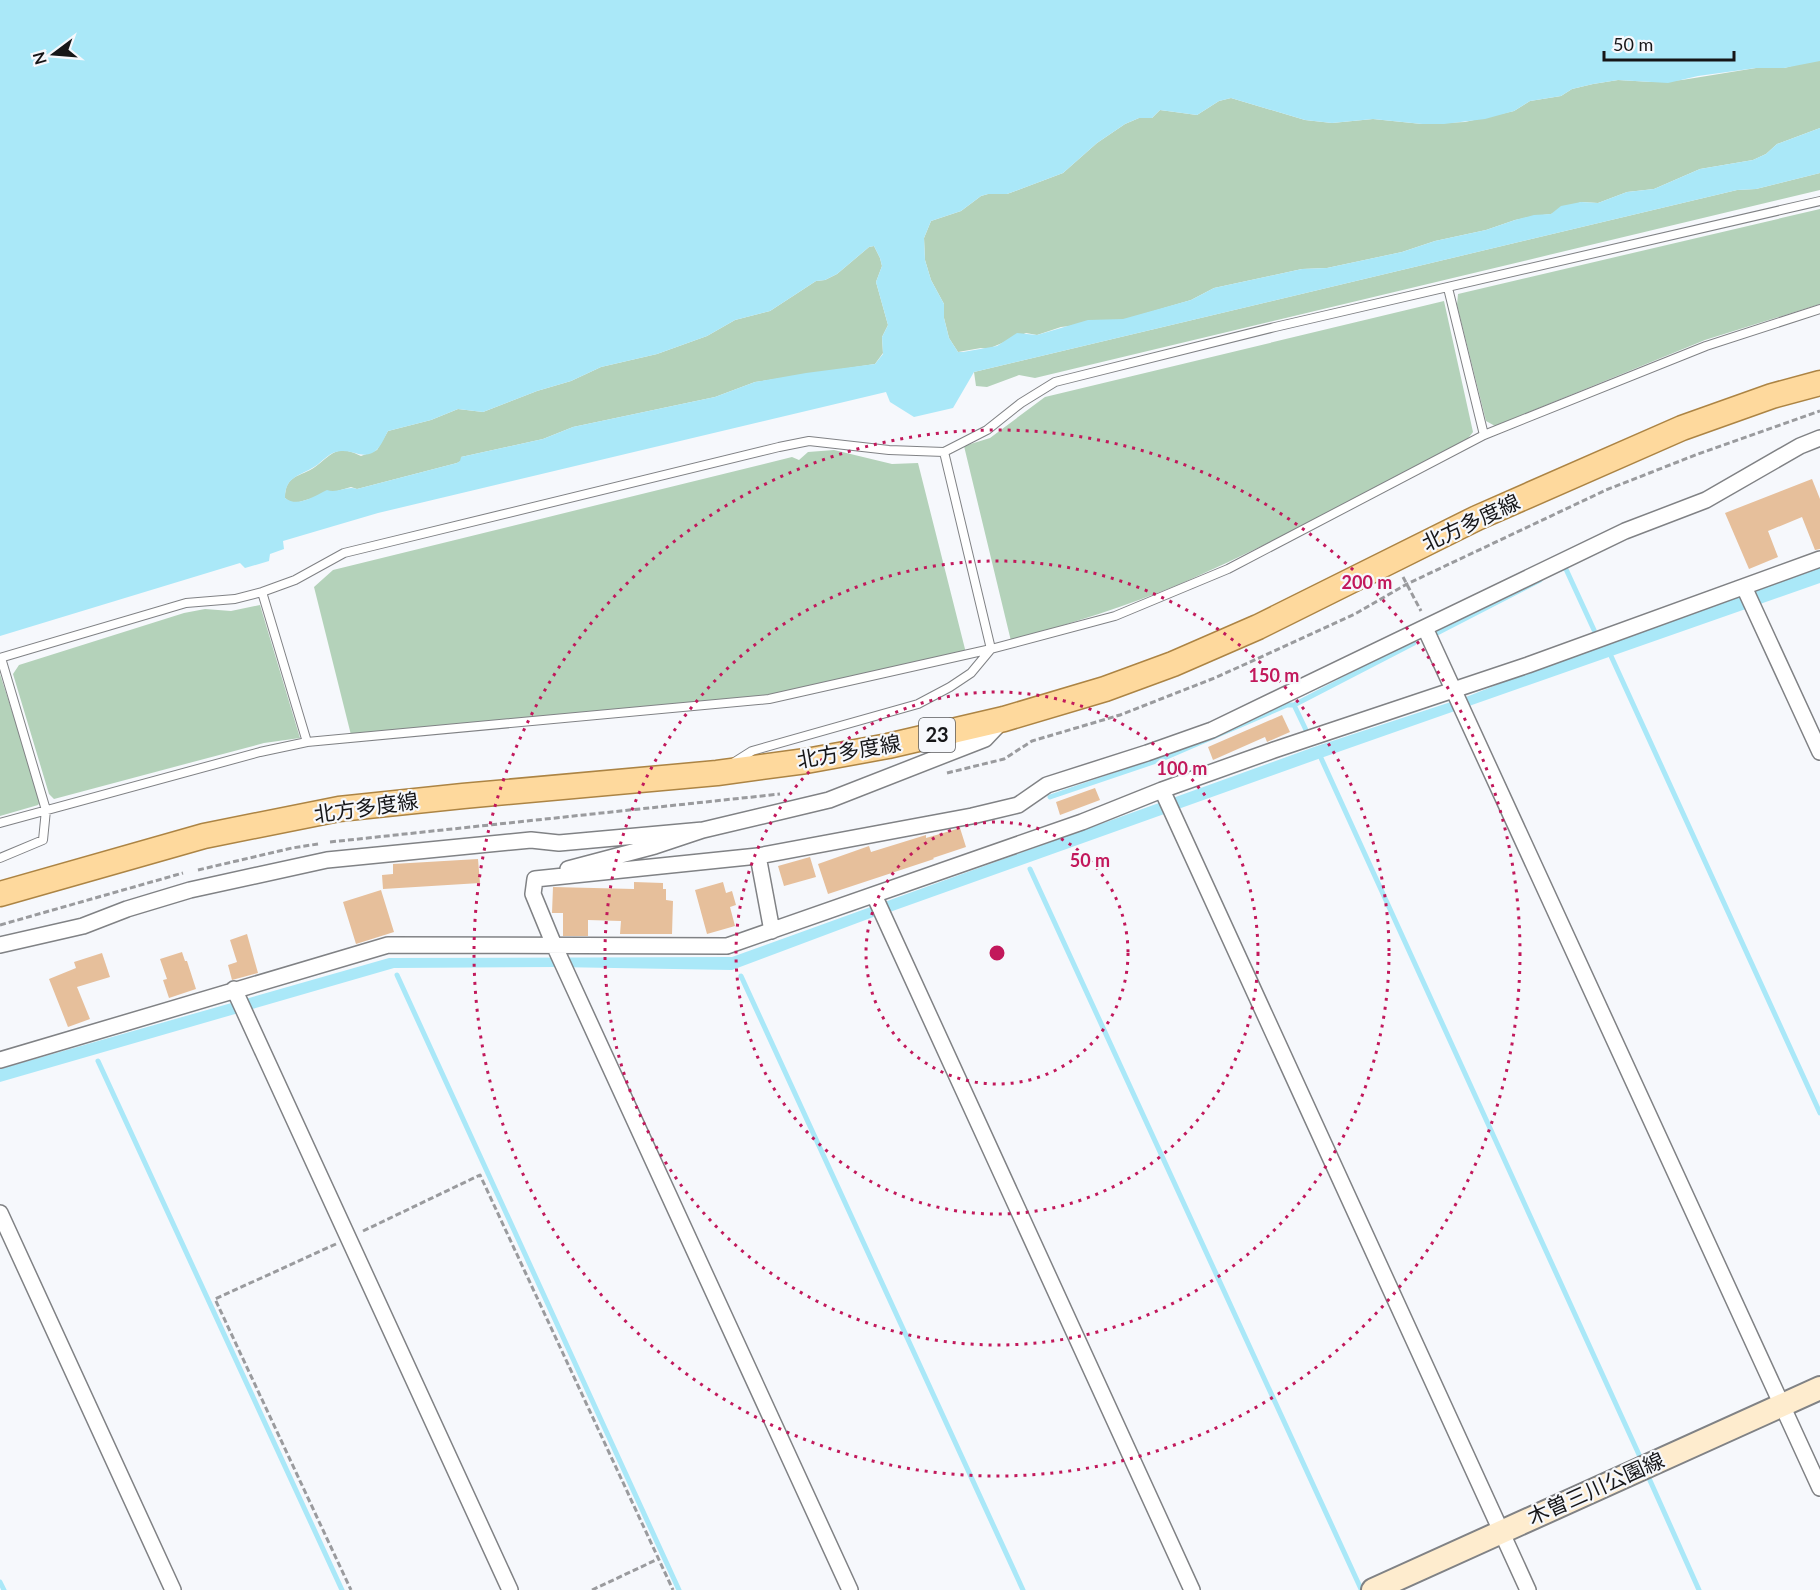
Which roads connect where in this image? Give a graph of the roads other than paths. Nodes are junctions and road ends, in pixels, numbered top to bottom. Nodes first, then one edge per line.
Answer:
1 (1820, 201) edge
2 (1448, 288) junction
3 (1820, 309) edge
4 (1820, 383) edge
5 (1485, 435) junction
6 (1820, 438) edge
7 (944, 452) junction
8 (1820, 559) edge
9 (1745, 589) junction
10 (262, 592) junction
11 (1427, 627) junction
12 (991, 649) junction
13 (0, 658) edge
14 (1455, 692) junction
15 (1004, 719) junction
16 (307, 742) junction
17 (1820, 752) edge
18 (717, 773) junction
19 (1164, 793) junction
20 (46, 810) junction
21 (0, 823) edge
22 (703, 830) junction
23 (758, 856) junction
24 (0, 858) edge
25 (535, 879) junction
26 (0, 894) edge
27 (875, 897) junction
28 (772, 931) junction
29 (0, 945) edge
30 (556, 949) junction
31 (236, 993) junction
32 (0, 1060) edge
33 (0, 1213) edge
34 (1820, 1388) edge
35 (1782, 1405) junction
36 (1820, 1488) edge
37 (1501, 1531) junction
38 (173, 1590) edge
39 (510, 1590) edge
40 (850, 1590) edge
41 (1192, 1590) edge
42 (1373, 1590) edge
43 (1528, 1590) edge

1 - 2 lane
2 - 5 lane
2 - 7 lane
3 - 5 lane
4 - 15 main road, 北方多度線 / 23
5 - 12 lane
6 - 11 street
7 - 10 lane
7 - 12 lane
8 - 9 street
9 - 14 street
9 - 17 street
10 - 13 lane
10 - 16 lane
11 - 14 street
11 - 23 street
12 - 16 lane
12 - 18 lane
13 - 20 lane
14 - 19 street
14 - 35 street
15 - 18 main road, 北方多度線 / 23
15 - 22 street
16 - 20 lane
18 - 26 main road, 北方多度線 / 23
19 - 27 street
19 - 37 street
20 - 21 lane
20 - 24 lane
22 - 25 street
22 - 29 street
23 - 25 street
23 - 28 street
25 - 30 street
27 - 28 street
27 - 41 street
28 - 30 street
30 - 31 street
30 - 40 street
31 - 32 street
31 - 39 street
33 - 38 street
34 - 35 main road, 木曽三川公園線
35 - 36 street
35 - 37 main road, 木曽三川公園線
37 - 42 main road, 木曽三川公園線
37 - 43 street

